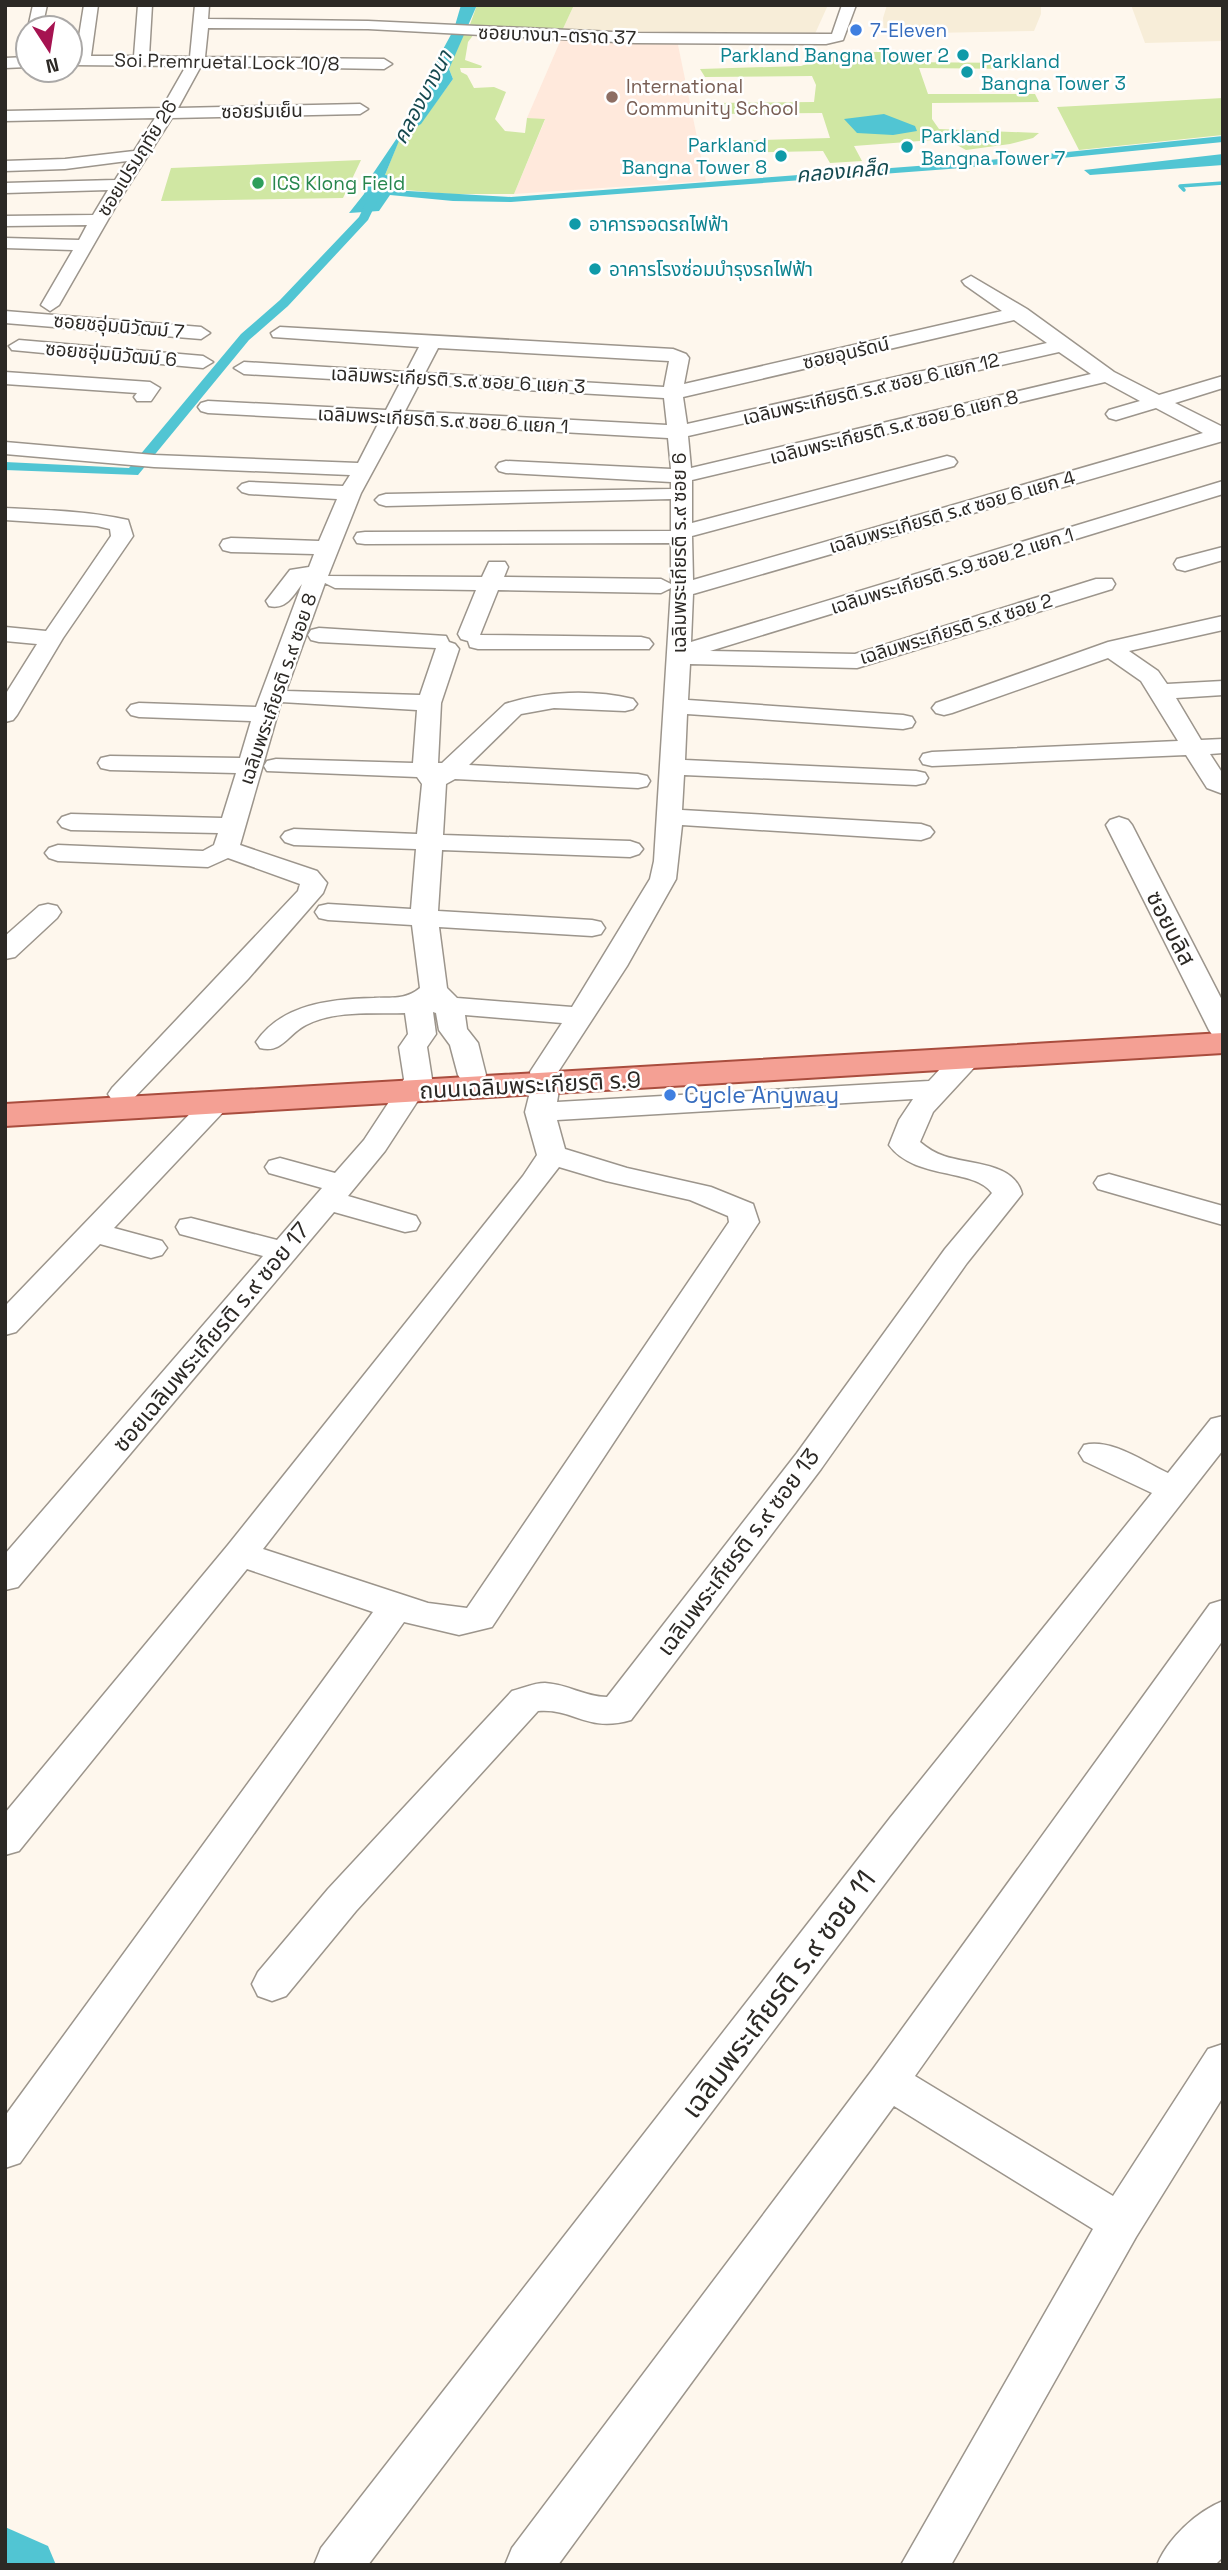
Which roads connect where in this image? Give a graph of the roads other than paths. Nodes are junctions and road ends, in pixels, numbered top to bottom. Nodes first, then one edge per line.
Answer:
1 (91, 5) edge
2 (145, 5) edge
3 (256, 5) edge
4 (365, 5) edge
5 (849, 5) edge
6 (309, 8) dead end
7 (447, 8) dead end
8 (201, 14) edge
9 (310, 24) junction
10 (259, 26) junction
11 (447, 30) junction
12 (84, 31) edge
13 (377, 39) junction
14 (258, 49) dead end
15 (84, 60) edge
16 (141, 60) junction
17 (195, 62) junction
18 (95, 94) dead end
19 (360, 109) dead end
20 (164, 113) junction
21 (91, 115) junction
22 (5, 116) edge
23 (155, 130) junction
24 (5, 132) edge
25 (139, 155) junction
26 (5, 166) edge
27 (119, 187) junction
28 (12, 190) edge
29 (99, 220) junction
30 (5, 221) edge
31 (5, 243) edge
32 (84, 245) junction
33 (971, 281) dead end
34 (44, 312) junction
35 (1020, 313) junction
36 (5, 317) edge
37 (201, 333) dead end
38 (281, 333) dead end
39 (431, 342) junction
40 (1063, 345) junction
41 (12, 354) edge
42 (203, 362) dead end
43 (244, 368) dead end
44 (380, 369) junction
45 (416, 370) junction
46 (1107, 376) junction
47 (5, 378) edge
48 (1223, 382) edge
49 (673, 393) junction
50 (144, 397) dead end
51 (18, 399) dead end
52 (43, 399) dead end
53 (362, 399) dead end
54 (1158, 402) junction
55 (208, 407) dead end
56 (1116, 414) dead end
57 (391, 418) junction
58 (678, 432) junction
59 (1222, 435) edge
60 (5, 448) edge
61 (857, 461) dead end
62 (947, 462) dead end
63 (506, 467) dead end
64 (365, 469) junction
65 (680, 476) junction
66 (888, 478) junction
67 (1223, 487) edge
68 (249, 488) dead end
69 (665, 494) dead end
70 (521, 498) junction
71 (386, 500) dead end
72 (346, 502) junction
73 (277, 508) dead end
74 (7, 517) edge
75 (675, 535) junction
76 (365, 538) dead end
77 (512, 538) junction
78 (231, 545) dead end
79 (327, 548) junction
80 (1223, 553) edge
81 (1185, 564) dead end
82 (327, 577) junction
83 (489, 584) junction
84 (1104, 584) dead end
85 (671, 588) junction
86 (277, 601) dead end
87 (1223, 623) edge
88 (5, 634) edge
89 (319, 635) dead end
90 (52, 638) junction
91 (473, 638) junction
92 (641, 644) dead end
93 (443, 645) junction
94 (1112, 650) junction
95 (680, 655) junction
96 (1223, 688) edge
97 (1159, 692) junction
98 (289, 696) dead end
99 (429, 704) junction
100 (625, 704) dead end
101 (674, 706) junction
102 (944, 708) dead end
103 (139, 710) dead end
104 (265, 714) junction
105 (5, 715) edge
106 (903, 722) dead end
107 (1223, 746) edge
108 (1193, 747) junction
109 (932, 759) dead end
110 (110, 763) dead end
111 (249, 766) junction
112 (276, 766) dead end
113 (671, 767) junction
114 (436, 775) junction
115 (916, 778) dead end
116 (638, 781) dead end
117 (1223, 787) edge
118 (670, 817) junction
119 (71, 822) dead end
120 (1119, 825) dead end
121 (921, 832) dead end
122 (229, 837) junction
123 (294, 837) dead end
124 (428, 840) junction
125 (630, 849) dead end
126 (58, 853) dead end
127 (48, 912) dead end
128 (328, 912) dead end
129 (424, 917) junction
130 (592, 928) dead end
131 (5, 951) edge
132 (434, 1000) junction
133 (578, 1016) junction
134 (1216, 1037) edge
135 (270, 1042) dead end
136 (1076, 1047) junction
137 (968, 1059) junction
138 (472, 1076) junction
139 (414, 1086) junction
140 (543, 1089) junction
141 (936, 1089) junction
142 (122, 1094) junction
143 (216, 1103) junction
144 (7, 1113) edge
145 (552, 1155) junction
146 (280, 1167) dead end
147 (1109, 1183) dead end
148 (335, 1192) junction
149 (1223, 1216) edge
150 (405, 1223) dead end
151 (191, 1227) dead end
152 (92, 1233) junction
153 (151, 1248) dead end
154 (284, 1252) junction
155 (5, 1325) edge
156 (1223, 1427) edge
157 (1096, 1453) dead end
158 (1173, 1489) junction
159 (240, 1554) junction
160 (5, 1578) edge
161 (396, 1607) junction
162 (1223, 1613) edge
163 (5, 1840) edge
164 (272, 1984) dead end
165 (1223, 2061) edge
166 (888, 2081) junction
167 (5, 2150) edge
168 (1120, 2223) junction
169 (1223, 2524) edge
170 (338, 2565) edge
171 (529, 2565) edge
172 (925, 2565) edge
173 (1181, 2565) edge

1 - 12 street
2 - 16 street
3 - 10 street
4 - 13 street
5 - 11 street, ซอยบางนา-ตราด 37
6 - 9 street
7 - 11 street
8 - 10 street, ซอยบางนา-ตราด 37
8 - 17 street, ซอยเปรมฤทัย 26
9 - 10 street, ซอยบางนา-ตราด 37
9 - 13 street, ซอยบางนา-ตราด 37
10 - 13 street
11 - 13 street, ซอยบางนา-ตราด 37
13 - 14 street
13 - 17 street, Soi Premruetal Lock 10/8
15 - 16 street, Soi Premruetal Lock 10/8
16 - 17 street, Soi Premruetal Lock 10/8
17 - 20 street, ซอยเปรมฤทัย 26
18 - 21 street
19 - 20 street, ซอยร่มเย็น
20 - 21 street, ซอยร่มเย็น
20 - 23 street, ซอยเปรมฤทัย 26
21 - 22 street, ซอยร่มเย็น
23 - 24 street
23 - 25 street, ซอยเปรมฤทัย 26
25 - 26 street
25 - 27 street, ซอยเปรมฤทัย 26
27 - 28 street
27 - 29 street, ซอยเปรมฤทัย 26
29 - 30 street
29 - 32 street, ซอยเปรมฤทัย 26
31 - 32 street
32 - 34 street, ซอยเปรมฤทัย 26
33 - 35 street
34 - 36 street, ซอยชอุ่มนิวัฒม์ 7
34 - 37 street, ซอยชอุ่มนิวัฒม์ 7
34 - 41 street, ซอยเปรมฤทัย 26
35 - 40 street
35 - 49 street, ซอยอุนรัดน์
38 - 39 street, เฉลิมพระเกียรติ ร.๙ ซอย 6
39 - 45 street, เฉลิมพระเกียรติ ร.๙ ซอย 8
39 - 49 street, เฉลิมพระเกียรติ ร.๙ ซอย 6
40 - 46 street
40 - 58 street, เฉลิมพระเกียรติ ร.๙ ซอย 6 แยก 12
41 - 42 street, ซอยชอุ่มนิวัฒม์ 6
43 - 44 street, เฉลิมพระเกียรติ ร.๙ ซอย 6 แยก 3
44 - 45 street, เฉลิมพระเกียรติ ร.๙ ซอย 6 แยก 3
44 - 53 street
45 - 49 street, เฉลิมพระเกียรติ ร.๙ ซอย 6 แยก 3
45 - 57 street, เฉลิมพระเกียรติ ร.๙ ซอย 8
46 - 54 street
46 - 65 street, เฉลิมพระเกียรติ ร.๙ ซอย 6 แยก 8
47 - 50 street
48 - 54 street
49 - 58 street, เฉลิมพระเกียรติ ร.๙ ซอย 6
51 - 52 street
54 - 56 street
54 - 59 street
55 - 57 street, เฉลิมพระเกียรติ ร.๙ ซอย 6 แยก 1
57 - 58 street, เฉลิมพระเกียรติ ร.๙ ซอย 6 แยก 1
57 - 64 street, เฉลิมพระเกียรติ ร.๙ ซอย 8
58 - 65 street, เฉลิมพระเกียรติ ร.๙ ซอย 6
59 - 85 street, เฉลิมพระเกียรติ ร.๙ ซอย 6 แยก 4
60 - 64 street
61 - 66 street
62 - 66 street
63 - 65 street, เฉลิมพระเกียรติ ร.๙ ซอย 6 แยก 8
64 - 72 street, เฉลิมพระเกียรติ ร.๙ ซอย 8
65 - 75 street, เฉลิมพระเกียรติ ร.๙ ซอย 6
66 - 75 street
67 - 95 street, เฉลิมพระเกียรติ ร.9 ซอย 2 แยก 1
68 - 72 street
69 - 70 street
70 - 71 street
70 - 77 street
72 - 73 street
72 - 79 street, เฉลิมพระเกียรติ ร.๙ ซอย 8
74 - 90 street
75 - 77 street
75 - 85 street, เฉลิมพระเกียรติ ร.๙ ซอย 6
76 - 77 street
77 - 83 street
78 - 79 street
79 - 82 street, เฉลิมพระเกียรติ ร.๙ ซอย 8
80 - 81 street
82 - 83 street, เฉลิมพระเกียรติ ร.๙ ซอย 6 แยก 4
82 - 86 street
82 - 104 street, เฉลิมพระเกียรติ ร.๙ ซอย 8
83 - 85 street, เฉลิมพระเกียรติ ร.๙ ซอย 6 แยก 4
83 - 91 street
84 - 95 street, เฉลิมพระเกียรติ ร.๙ ซอย 2
85 - 95 street, เฉลิมพระเกียรติ ร.๙ ซอย 6
87 - 94 street
88 - 90 street
89 - 93 street
90 - 105 street
91 - 92 street
91 - 93 street
93 - 99 street
94 - 97 street
94 - 102 street
95 - 101 street, เฉลิมพระเกียรติ ร.๙ ซอย 6
96 - 97 street
97 - 108 street
98 - 99 street
99 - 114 street
100 - 114 street
101 - 106 street
101 - 113 street, เฉลิมพระเกียรติ ร.๙ ซอย 6
103 - 104 street
104 - 111 street, เฉลิมพระเกียรติ ร.๙ ซอย 8
107 - 108 street
108 - 109 street
108 - 117 street
110 - 111 street
111 - 122 street, เฉลิมพระเกียรติ ร.๙ ซอย 8
112 - 114 street
113 - 115 street
113 - 118 street, เฉลิมพระเกียรติ ร.๙ ซอย 6
114 - 116 street
114 - 124 street
118 - 121 street
118 - 133 street, เฉลิมพระเกียรติ ร.๙ ซอย 6
119 - 122 street
120 - 134 street, ซอยบลิส
122 - 126 street
122 - 142 street
123 - 124 street
124 - 125 street
124 - 129 street
127 - 131 street
128 - 129 street
129 - 130 street
129 - 132 street
132 - 133 street
132 - 135 street
132 - 138 street
132 - 139 street
133 - 140 street, เฉลิมพระเกียรติ ร.๙ ซอย 6
134 - 136 main road, ถนนเฉลิมพระเกียรติ ร.9
136 - 137 main road, ถนนเฉลิมพระเกียรติ ร.9
136 - 140 main road, ถนนเฉลิมพระเกียรติ ร.9
137 - 140 main road, ถนนเฉลิมพระเกียรติ ร.9
137 - 141 street, เฉลิมพระเกียรติ ร.๙ ซอย 13
138 - 139 main road, ถนนเฉลิมพระเกียรติ ร.9
138 - 140 main road, ถนนเฉลิมพระเกียรติ ร.9
139 - 140 main road, ถนนเฉลิมพระเกียรติ ร.9
139 - 142 main road, ถนนเฉลิมพระเกียรติ ร.9
139 - 143 main road, ถนนเฉลิมพระเกียรติ ร.9
139 - 148 street, ซอยเฉลิมพระเกียรติ ร.๙ ซอย 17
140 - 141 street
140 - 145 street
141 - 164 street, เฉลิมพระเกียรติ ร.๙ ซอย 13
142 - 144 main road, ถนนเฉลิมพระเกียรติ ร.9
143 - 144 main road, ถนนเฉลิมพระเกียรติ ร.9
143 - 152 street
145 - 159 street
145 - 161 street
146 - 148 street
147 - 149 street
148 - 150 street
148 - 154 street, ซอยเฉลิมพระเกียรติ ร.๙ ซอย 17
151 - 154 street
152 - 153 street
152 - 155 street
154 - 160 street, ซอยเฉลิมพระเกียรติ ร.๙ ซอย 17
156 - 158 street, เฉลิมพระเกียรติ ร.๙ ซอย 11
157 - 158 street
158 - 170 street, เฉลิมพระเกียรติ ร.๙ ซอย 11
159 - 161 street
159 - 163 street
161 - 167 street
162 - 166 street
165 - 168 street
166 - 168 street
166 - 171 street
168 - 172 street
169 - 173 street

